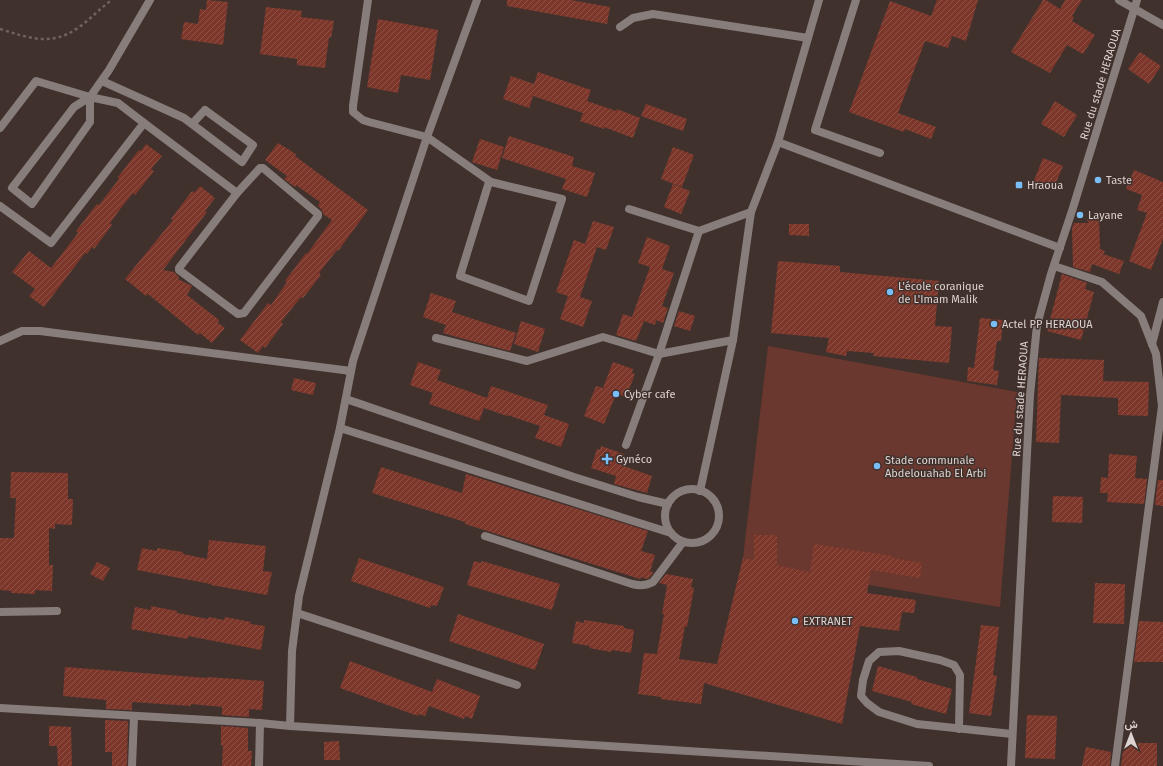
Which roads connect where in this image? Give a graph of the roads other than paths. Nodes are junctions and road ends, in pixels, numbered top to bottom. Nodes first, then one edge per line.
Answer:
1 (150, 0) edge
2 (368, 0) edge
3 (477, 0) edge
4 (818, 0) edge
5 (856, 0) edge
6 (1119, 0) edge
7 (1137, 0) edge
8 (1135, 9) junction
9 (1163, 25) edge
10 (620, 27) dead end
11 (808, 38) junction
12 (102, 81) junction
13 (90, 97) junction
14 (144, 123) junction
15 (192, 124) junction
16 (0, 128) edge
17 (427, 137) junction
18 (778, 142) junction
19 (880, 153) dead end
20 (489, 182) dead end
21 (237, 193) junction
22 (0, 206) edge
23 (629, 209) dead end
24 (751, 212) junction
25 (699, 231) junction
26 (1060, 248) junction
27 (1054, 266) junction
28 (1163, 302) edge
29 (436, 338) dead end
30 (733, 340) junction
31 (0, 341) edge
32 (1152, 344) junction
33 (659, 354) junction
34 (351, 371) junction
35 (346, 399) junction
36 (340, 428) junction
37 (626, 445) dead end
38 (700, 491) junction
39 (668, 504) junction
40 (671, 533) junction
41 (485, 536) dead end
42 (683, 542) junction
43 (57, 611) dead end
44 (0, 612) edge
45 (297, 613) junction
46 (517, 686) dead end
47 (0, 708) edge
48 (134, 716) junction
49 (260, 723) junction
50 (290, 726) junction
51 (959, 729) junction
52 (1012, 734) junction
53 (132, 766) edge
54 (259, 766) edge
55 (929, 766) edge
56 (1011, 766) edge
57 (1115, 766) edge

1 - 12 street
2 - 17 street
3 - 17 street
4 - 11 street
5 - 19 street
6 - 8 street
7 - 8 street, Rue du stade HERAOUA
8 - 9 street
8 - 26 street, Rue du stade HERAOUA
10 - 11 street
11 - 18 street
12 - 13 street
12 - 15 street
13 - 13 street
13 - 14 street
13 - 16 street
14 - 21 street
14 - 22 street
15 - 15 street
17 - 20 street
17 - 34 street
18 - 24 street
18 - 26 street
21 - 21 street
23 - 25 street
24 - 25 street
24 - 30 street
25 - 33 street
26 - 27 street, Rue du stade HERAOUA
27 - 32 street
27 - 52 street, Rue du stade HERAOUA
28 - 32 street
29 - 33 street
30 - 33 street
30 - 38 street
31 - 34 street
32 - 57 street
33 - 37 street
34 - 35 street
35 - 36 street
35 - 39 street
36 - 40 street
36 - 45 street
38 - 39 street
38 - 42 street
39 - 40 street
40 - 42 street
41 - 42 street
43 - 44 street
45 - 46 street
45 - 50 street
47 - 48 street
48 - 49 street
48 - 53 street
49 - 50 street
49 - 54 street
50 - 55 street
51 - 51 street
51 - 52 street
52 - 56 street, Rue du stade HERAOUA

